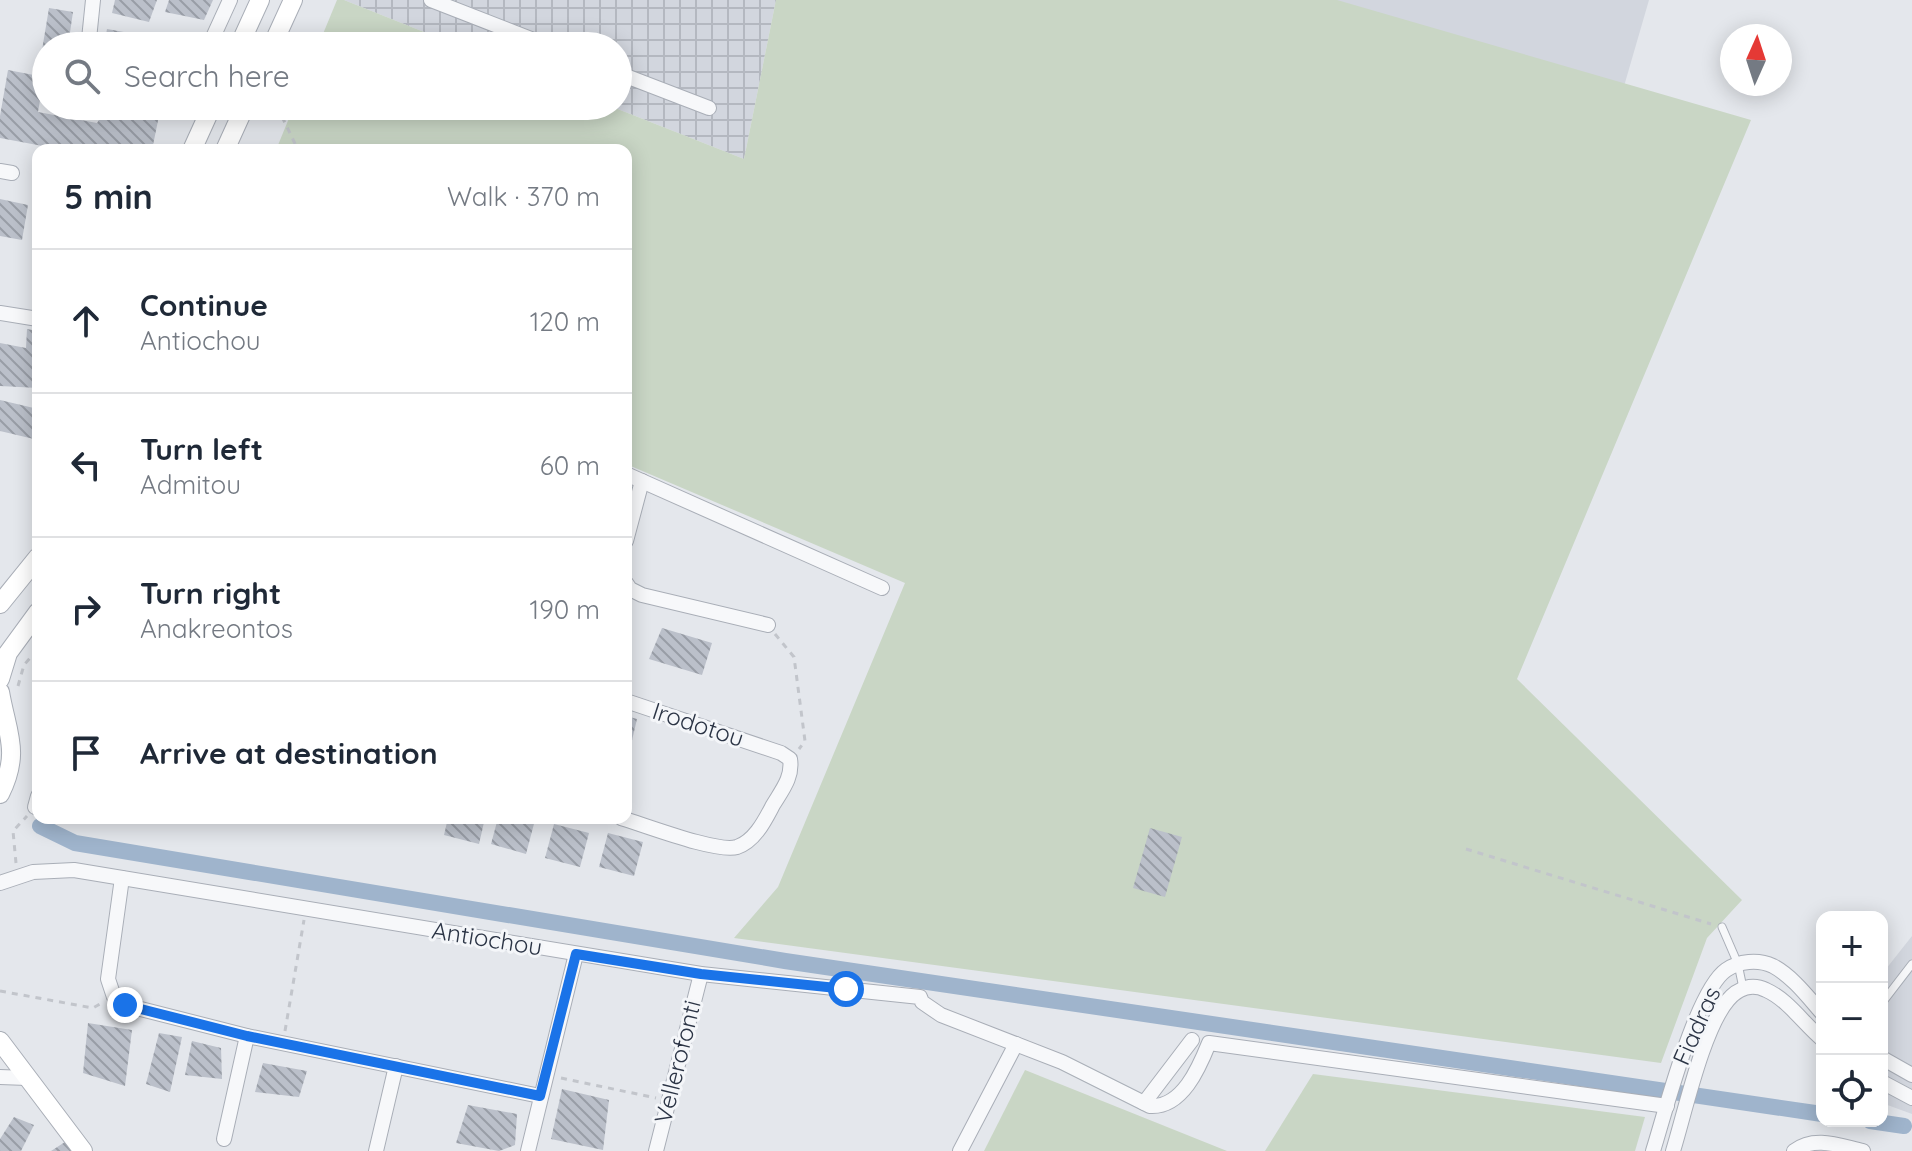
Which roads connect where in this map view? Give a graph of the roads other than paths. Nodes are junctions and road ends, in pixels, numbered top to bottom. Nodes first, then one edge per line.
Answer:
1 (93, 0) edge
2 (230, 0) edge
3 (260, 0) edge
4 (293, 0) edge
5 (431, 0) edge
6 (90, 32) edge
7 (215, 32) edge
8 (245, 32) edge
9 (278, 32) edge
10 (513, 32) edge
11 (632, 78) edge
12 (709, 108) dead end
13 (206, 120) edge
14 (239, 120) edge
15 (195, 144) edge
16 (228, 144) edge
17 (0, 313) edge
18 (32, 318) edge
19 (632, 477) edge
20 (642, 481) junction
21 (632, 518) edge
22 (32, 564) edge
23 (882, 588) dead end
24 (632, 590) edge
25 (0, 604) edge
26 (32, 620) edge
27 (768, 625) road end
28 (4, 694) edge
29 (632, 703) edge
30 (0, 794) edge
31 (632, 821) edge
32 (122, 878) junction
33 (0, 883) edge
34 (1722, 927) road end
35 (576, 954) junction
36 (1738, 964) junction
37 (1912, 964) edge
38 (701, 974) junction
39 (1743, 988) junction
40 (1888, 995) edge
41 (1816, 1007) edge
42 (1816, 1034) edge
43 (247, 1036) junction
44 (1192, 1040) dead end
45 (0, 1041) edge
46 (1016, 1044) junction
47 (1888, 1061) edge
48 (396, 1066) junction
49 (1912, 1075) edge
50 (0, 1077) edge
51 (27, 1078) junction
52 (1888, 1085) edge
53 (540, 1096) junction
54 (1912, 1098) edge
55 (1668, 1102) junction
56 (1144, 1103) junction
57 (224, 1139) dead end
58 (83, 1151) edge
59 (376, 1151) edge
60 (528, 1151) edge
61 (656, 1151) edge
62 (960, 1151) edge
63 (1653, 1151) edge
64 (1673, 1151) edge
65 (1794, 1151) edge
66 (1863, 1151) edge

1 - 6 street
2 - 7 street
3 - 8 main road
4 - 9 main road
5 - 10 street
11 - 12 street
13 - 15 main road
14 - 16 main road
17 - 18 street
19 - 20 street
20 - 21 street
20 - 23 street
22 - 25 main road
24 - 27 street
26 - 28 main road
28 - 30 main road
29 - 31 street, Irodotou
32 - 33 street, Antiochou
32 - 35 street, Antiochou
32 - 43 street
34 - 36 lane
35 - 38 street, Antiochou
35 - 53 street
36 - 39 lane
36 - 41 street, Fiadras
36 - 55 street, Fiadras
37 - 40 lane
38 - 46 street, Antiochou
38 - 61 street, Vellerofonti
39 - 42 street, Fiadras
39 - 64 street
43 - 48 street
43 - 57 street
44 - 56 street
45 - 51 main road
46 - 56 street, Antiochou
46 - 62 street
47 - 49 street
48 - 53 street
48 - 59 street
50 - 51 street
51 - 58 main road
52 - 54 street
53 - 60 street
55 - 56 street
55 - 63 street, Fiadras
65 - 66 street

